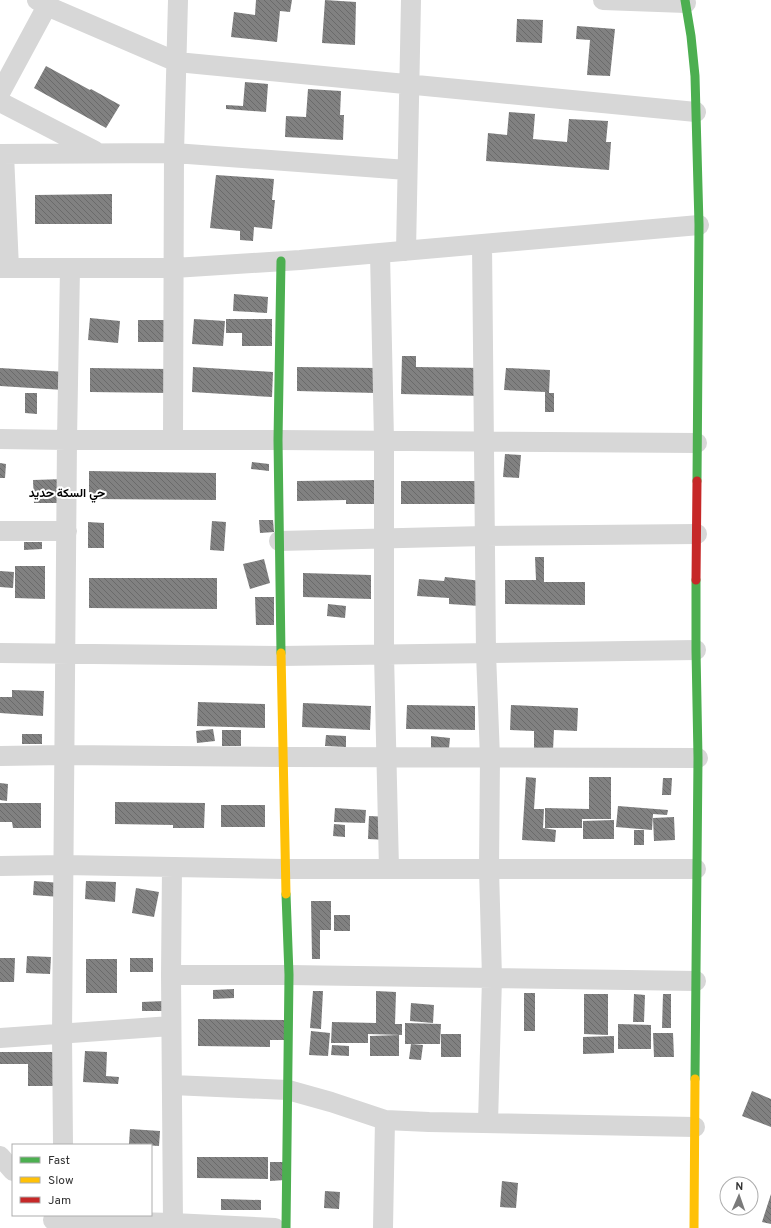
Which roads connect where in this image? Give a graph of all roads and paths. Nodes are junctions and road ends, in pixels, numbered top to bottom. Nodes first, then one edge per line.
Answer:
1 (178, 0) edge
2 (411, 0) edge
3 (603, 0) edge
4 (685, 2) edge
5 (42, 3) edge
6 (177, 62) junction
7 (409, 84) junction
8 (0, 92) edge
9 (0, 102) edge
10 (696, 112) junction
11 (97, 152) junction
12 (174, 152) junction
13 (2, 154) edge
14 (407, 170) junction
15 (699, 225) junction
16 (482, 244) junction
17 (406, 251) junction
18 (380, 253) junction
19 (281, 261) junction
20 (5, 268) edge
21 (70, 268) junction
22 (174, 268) junction
23 (0, 439) edge
24 (173, 439) junction
25 (67, 440) junction
26 (278, 440) junction
27 (384, 440) junction
28 (485, 441) junction
29 (697, 443) junction
30 (0, 531) edge
31 (66, 531) junction
32 (697, 534) junction
33 (485, 536) junction
34 (384, 539) junction
35 (279, 541) junction
36 (696, 650) junction
37 (486, 653) junction
38 (0, 654) edge
39 (65, 654) junction
40 (384, 654) junction
41 (281, 656) junction
42 (64, 755) junction
43 (0, 756) edge
44 (282, 757) junction
45 (386, 758) junction
46 (490, 758) junction
47 (698, 758) junction
48 (64, 865) junction
49 (0, 866) edge
50 (172, 867) junction
51 (285, 869) junction
52 (389, 869) junction
53 (489, 869) junction
54 (696, 869) junction
55 (171, 975) junction
56 (289, 975) junction
57 (492, 978) junction
58 (696, 981) junction
59 (172, 1026) junction
60 (62, 1034) junction
61 (0, 1038) edge
62 (172, 1085) junction
63 (288, 1090) junction
64 (385, 1120) junction
65 (488, 1123) junction
66 (695, 1127) junction
67 (64, 1144) edge
68 (0, 1156) edge
69 (12, 1170) edge
70 (58, 1219) edge
71 (173, 1223) junction
72 (275, 1228) edge
73 (286, 1228) edge
74 (383, 1228) edge
75 (694, 1228) edge

1 - 6 street
2 - 7 street
3 - 4 street
4 - 10 street
5 - 6 street
5 - 8 street
6 - 7 street
6 - 12 street
7 - 10 street
7 - 14 street
9 - 11 street
10 - 15 street
11 - 12 street
11 - 13 street
12 - 14 street
12 - 22 street
13 - 20 street
14 - 17 street
15 - 16 street
15 - 29 street
16 - 17 street
16 - 28 street
17 - 18 street
18 - 19 street
18 - 27 street
19 - 22 street
19 - 26 street
20 - 21 street
21 - 22 street
21 - 25 street
22 - 24 street
23 - 25 street
24 - 25 street
24 - 26 street
25 - 31 street
26 - 27 street
26 - 35 street
27 - 28 street
27 - 34 street
28 - 29 street
28 - 33 street
29 - 32 street
30 - 31 street
31 - 39 street
32 - 33 street
32 - 36 street
33 - 34 street
33 - 37 street
34 - 35 street
34 - 40 street
35 - 41 street
36 - 37 street
36 - 47 street
37 - 40 street
37 - 46 street
38 - 39 street
39 - 41 street
39 - 42 street
40 - 41 street
40 - 45 street
41 - 44 street
42 - 43 street
42 - 44 street
42 - 48 street
44 - 45 street
44 - 51 street
45 - 46 street
45 - 52 street
46 - 47 street
46 - 53 street
47 - 54 street
48 - 49 street
48 - 50 street
48 - 60 street
50 - 51 street
50 - 55 street
51 - 52 street
51 - 56 street
52 - 53 street
53 - 54 street
53 - 57 street
54 - 58 street
55 - 56 street
55 - 59 street
56 - 57 street
56 - 63 street
57 - 58 street
57 - 65 street
58 - 66 street
59 - 60 street
59 - 62 street
60 - 61 street
60 - 67 street
62 - 63 street
62 - 71 street
63 - 64 street
63 - 73 street
64 - 65 street
64 - 74 street
65 - 66 street
66 - 75 street
68 - 69 street
70 - 71 street
71 - 72 street

